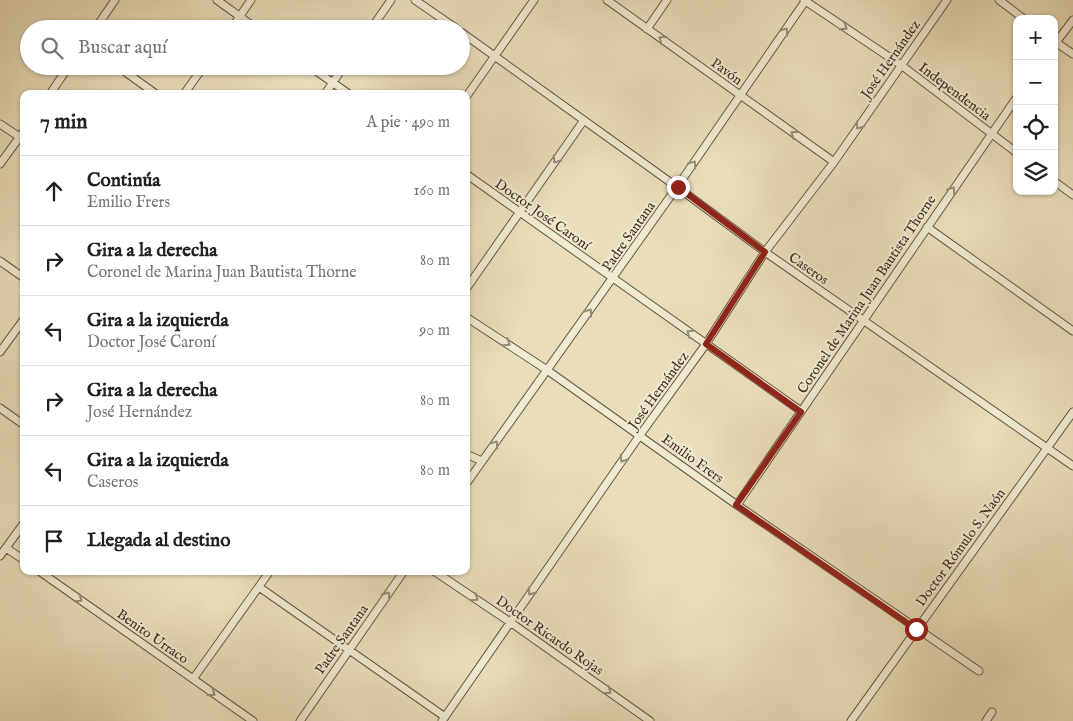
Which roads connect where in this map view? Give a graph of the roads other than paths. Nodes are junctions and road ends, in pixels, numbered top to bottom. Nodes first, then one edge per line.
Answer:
1 (115, 0) edge
2 (217, 0) edge
3 (251, 0) edge
4 (391, 0) edge
5 (415, 0) edge
6 (534, 0) edge
7 (607, 0) edge
8 (667, 0) edge
9 (805, 0) edge
10 (946, 0) edge
11 (999, 0) edge
12 (1019, 15) edge
13 (240, 16) junction
14 (101, 20) edge
15 (237, 20) edge
16 (245, 20) edge
17 (377, 20) edge
18 (444, 20) edge
19 (1073, 20) edge
20 (647, 29) junction
21 (470, 38) edge
22 (1058, 39) edge
23 (1058, 45) edge
24 (1073, 54) edge
25 (495, 56) junction
26 (901, 66) junction
27 (63, 75) edge
28 (130, 75) edge
29 (198, 75) edge
30 (322, 75) edge
31 (338, 75) edge
32 (333, 83) junction
33 (53, 90) edge
34 (150, 90) edge
35 (187, 90) edge
36 (328, 90) edge
37 (343, 90) edge
38 (470, 91) edge
39 (740, 95) junction
40 (1013, 102) edge
41 (584, 120) junction
42 (0, 124) edge
43 (990, 134) junction
44 (20, 135) edge
45 (20, 139) edge
46 (1013, 150) edge
47 (834, 162) junction
48 (0, 164) edge
49 (470, 177) edge
50 (1058, 184) edge
51 (678, 187) junction
52 (1073, 194) edge
53 (519, 212) junction
54 (927, 227) junction
55 (765, 252) junction
56 (0, 261) edge
57 (20, 275) edge
58 (613, 278) junction
59 (470, 283) edge
60 (470, 320) edge
61 (862, 320) junction
62 (20, 324) edge
63 (1073, 331) edge
64 (706, 344) junction
65 (0, 352) edge
66 (547, 370) junction
67 (0, 408) edge
68 (801, 412) junction
69 (1073, 412) edge
70 (20, 422) edge
71 (640, 435) junction
72 (1048, 448) junction
73 (470, 456) edge
74 (482, 461) junction
75 (1073, 466) edge
76 (470, 478) edge
77 (736, 505) junction
78 (20, 529) edge
79 (6, 548) junction
80 (0, 556) edge
81 (20, 557) edge
82 (45, 575) edge
83 (267, 575) edge
84 (401, 575) edge
85 (440, 575) edge
86 (259, 587) junction
87 (510, 622) junction
88 (916, 629) junction
89 (348, 650) junction
90 (979, 671) dead end
91 (193, 680) junction
92 (992, 712) dead end
93 (443, 719) edge
94 (253, 721) edge
95 (300, 721) edge
96 (650, 721) edge
97 (851, 721) edge
98 (986, 721) edge

1 - 14 street
2 - 13 street
3 - 13 street
4 - 17 street
5 - 18 street
6 - 25 street
7 - 20 street, Pavón
8 - 20 street
9 -> 26 street, Independencia
39 -> 9 street, Padre Santana
10 - 26 street, José Hernández
11 - 12 street
13 - 15 street
13 - 16 street
19 - 22 street
39 -> 20 street, Pavón
21 - 25 street, Caseros
23 - 24 street
25 - 38 street
25 - 41 street, Caseros
26 - 43 street, Independencia
26 -> 47 street, José Hernández
27 - 33 street
28 - 34 street
29 - 35 street
30 - 32 street
31 - 32 street
32 - 36 street
32 - 37 street
47 -> 39 street, Pavón
51 -> 39 street, Padre Santana
40 - 43 street, Coronel de Marina Juan Bautista Thorne
41 - 51 street, Caseros
41 -> 53 street
42 - 44 street
43 - 46 street, Independencia
54 -> 43 street, Coronel de Marina Juan Bautista Thorne
45 - 48 street
47 - 55 street, José Hernández
49 - 53 street, Doctor José Caroní
50 - 52 street
51 - 55 street, Caseros
51 - 58 street, Padre Santana
53 - 58 street, Doctor José Caroní
53 - 59 street
54 - 61 street, Coronel de Marina Juan Bautista Thorne
54 - 63 street
55 - 61 street, Caseros
55 - 64 street, José Hernández
56 - 57 street
64 -> 58 street, Doctor José Caroní
66 -> 58 street, Padre Santana
60 -> 66 street, Emilio Frers
61 - 68 street, Coronel de Marina Juan Bautista Thorne
61 - 72 street, Caseros
62 - 65 street
64 - 68 street, Doctor José Caroní
64 - 71 street, José Hernández
66 - 71 street, Emilio Frers
74 -> 66 street, Padre Santana
67 - 70 street
68 - 77 street, Coronel de Marina Juan Bautista Thorne
69 - 72 street, Doctor Rómulo S. Naón
71 - 77 street, Emilio Frers
71 -> 87 street, José Hernández
72 - 75 street, Caseros
72 - 88 street, Doctor Rómulo S. Naón
73 - 74 street
74 - 76 street, Padre Santana
77 - 88 street, Emilio Frers
78 - 79 street
79 - 80 street
79 - 81 street
82 -> 91 street, Benito Urraco
83 - 86 street
89 -> 84 street, Padre Santana
85 -> 87 street, Doctor Ricardo Rojas
86 - 89 street
86 - 91 street
87 - 93 street, José Hernández
87 -> 96 street, Doctor Ricardo Rojas
88 - 90 street, Emilio Frers
88 - 97 street, Doctor Rómulo S. Naón
89 - 93 street
89 - 95 street, Padre Santana
91 -> 94 street, Benito Urraco
92 - 98 street

